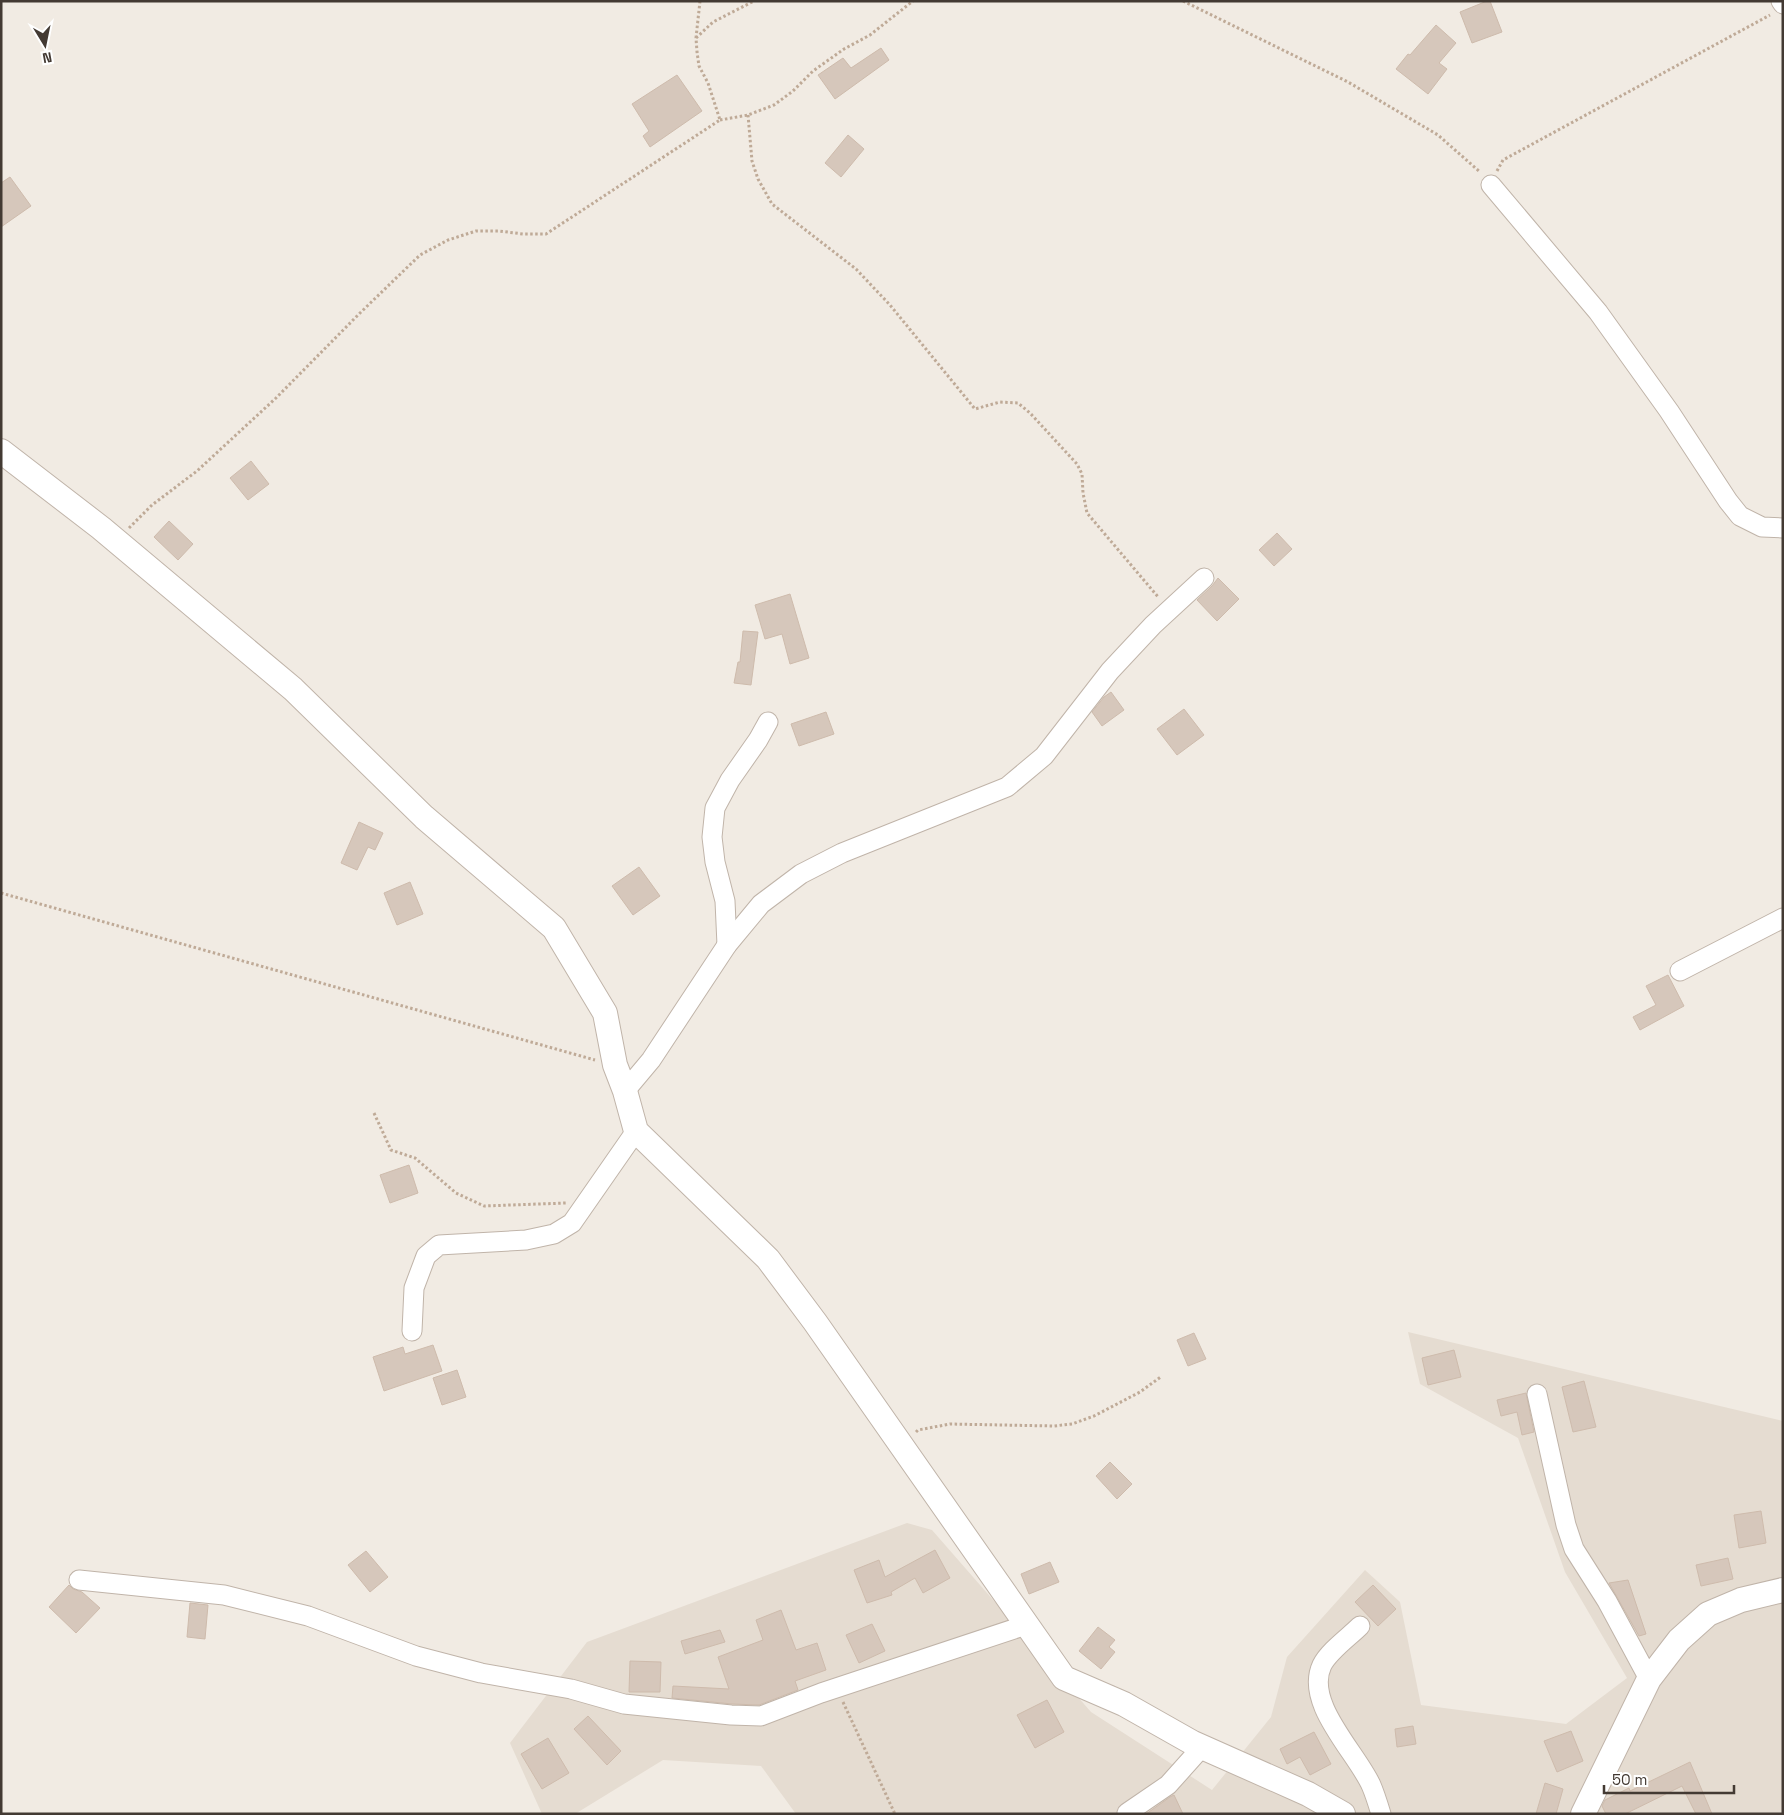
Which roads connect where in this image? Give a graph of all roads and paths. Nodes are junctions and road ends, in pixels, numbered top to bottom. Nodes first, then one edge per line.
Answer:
1 (700, 1) edge
2 (754, 1) edge
3 (913, 1) edge
4 (1183, 1) edge
5 (1779, 6) edge
6 (696, 38) junction
7 (748, 115) junction
8 (720, 120) junction
9 (1490, 184) junction
10 (1, 451) edge
11 (1783, 528) edge
12 (116, 541) junction
13 (1204, 578) dead end
14 (1169, 610) junction
15 (768, 722) dead end
16 (1, 893) edge
17 (1783, 918) edge
18 (727, 945) junction
19 (1680, 971) dead end
20 (614, 1065) junction
21 (625, 1091) junction
22 (374, 1113) dead end
23 (636, 1131) junction
24 (587, 1202) junction
25 (412, 1330) dead end
26 (1162, 1376) dead end
27 (1537, 1394) dead end
28 (902, 1448) junction
29 (79, 1580) dead end
30 (1783, 1590) edge
31 (1026, 1625) junction
32 (1360, 1626) dead end
33 (1649, 1679) junction
34 (837, 1688) junction
35 (1202, 1747) junction
36 (1127, 1813) edge
37 (896, 1814) edge
38 (1343, 1814) edge
39 (1381, 1814) edge
40 (1584, 1814) edge

1 - 6 path
2 - 6 path
3 - 7 path
4 - 9 path
5 - 9 path
6 - 8 path
7 - 8 path
7 - 14 path
8 - 12 path
9 - 11 street
10 - 12 street
12 - 20 street
13 - 14 street
14 - 18 street
15 - 18 street
16 - 20 path
17 - 19 street
18 - 21 street
20 - 21 street
21 - 23 street
22 - 24 path
23 - 24 street
23 - 28 street
24 - 25 street
26 - 28 path
27 - 33 street
28 - 31 street
29 - 34 street
30 - 33 street
31 - 34 street
31 - 35 street
32 - 39 street
33 - 40 street
34 - 37 path
35 - 36 street
35 - 38 street

